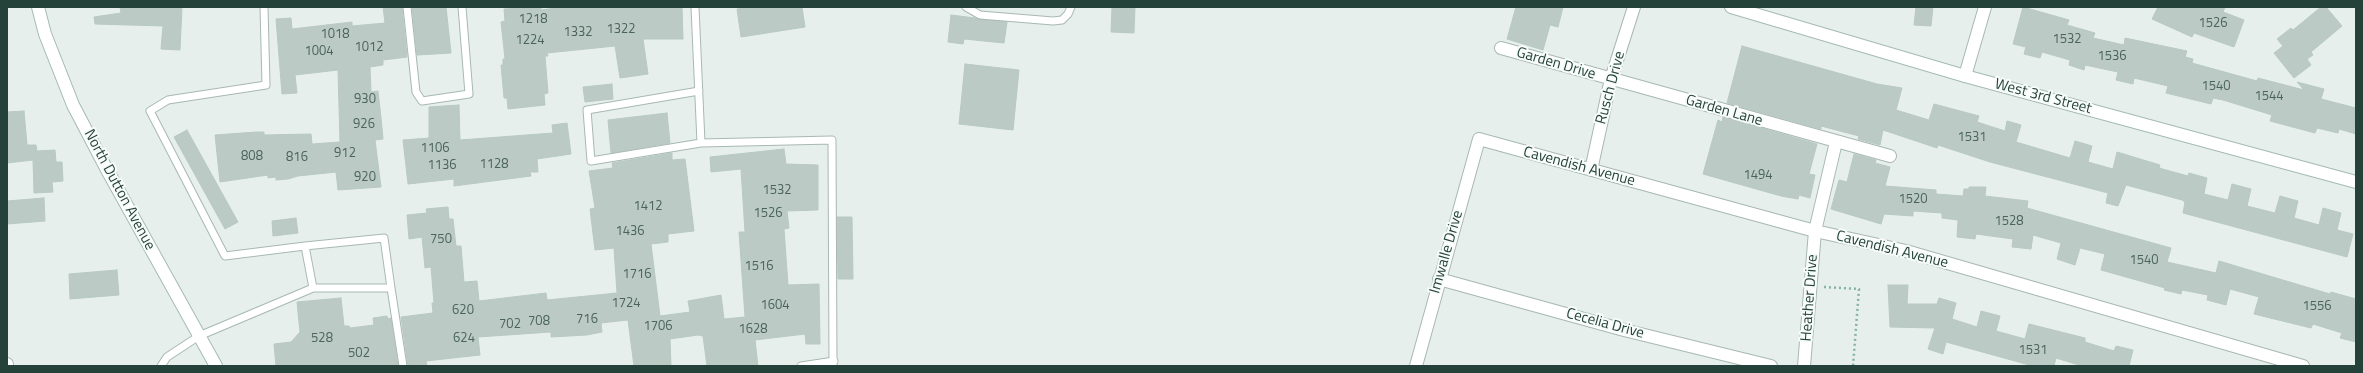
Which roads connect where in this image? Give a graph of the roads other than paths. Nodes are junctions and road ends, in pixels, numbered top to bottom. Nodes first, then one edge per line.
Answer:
1 (38, 7) edge
2 (264, 7) edge
3 (407, 7) edge
4 (462, 7) edge
5 (695, 7) edge
6 (966, 7) edge
7 (1071, 7) edge
8 (1634, 7) edge
9 (1731, 7) edge
10 (1985, 7) edge
11 (1501, 48) dead end
12 (1965, 76) junction
13 (1612, 79) junction
14 (699, 91) junction
15 (1479, 139) joint
16 (1836, 142) junction
17 (701, 143) junction
18 (1890, 156) dead end
19 (1590, 170) junction
20 (2356, 182) edge
21 (1815, 231) junction
22 (305, 246) junction
23 (1439, 278) junction
24 (314, 288) junction
25 (391, 288) junction
26 (199, 336) junction
27 (834, 363) edge
28 (161, 366) edge
29 (216, 366) edge
30 (403, 366) edge
31 (802, 366) edge
32 (1416, 366) edge
33 (1771, 366) edge
34 (1804, 366) edge
35 (2303, 366) edge

1 - 26 street, North Dutton Avenue
2 - 22 lane
3 - 4 lane
5 - 14 lane
6 - 7 lane
8 - 13 street, Rusch Drive
9 - 12 street, West 3rd Street
10 - 12 street
11 - 13 street, Garden Drive
12 - 20 street, West 3rd Street
13 - 16 street, Garden Lane
13 - 19 street, Rusch Drive
14 - 17 lane
14 - 17 lane
15 - 19 street, Cavendish Avenue
15 - 23 street, Imwalle Drive
16 - 18 street, Garden Lane
16 - 21 street
17 - 27 lane
19 - 21 street, Cavendish Avenue
21 - 34 street, Heather Drive
21 - 35 street, Cavendish Avenue
22 - 24 lane
22 - 25 lane
23 - 32 street, Imwalle Drive
23 - 33 street, Cecelia Drive
24 - 25 lane
24 - 26 lane
25 - 30 lane
26 - 28 lane
26 - 29 street, North Dutton Avenue
27 - 31 lane

